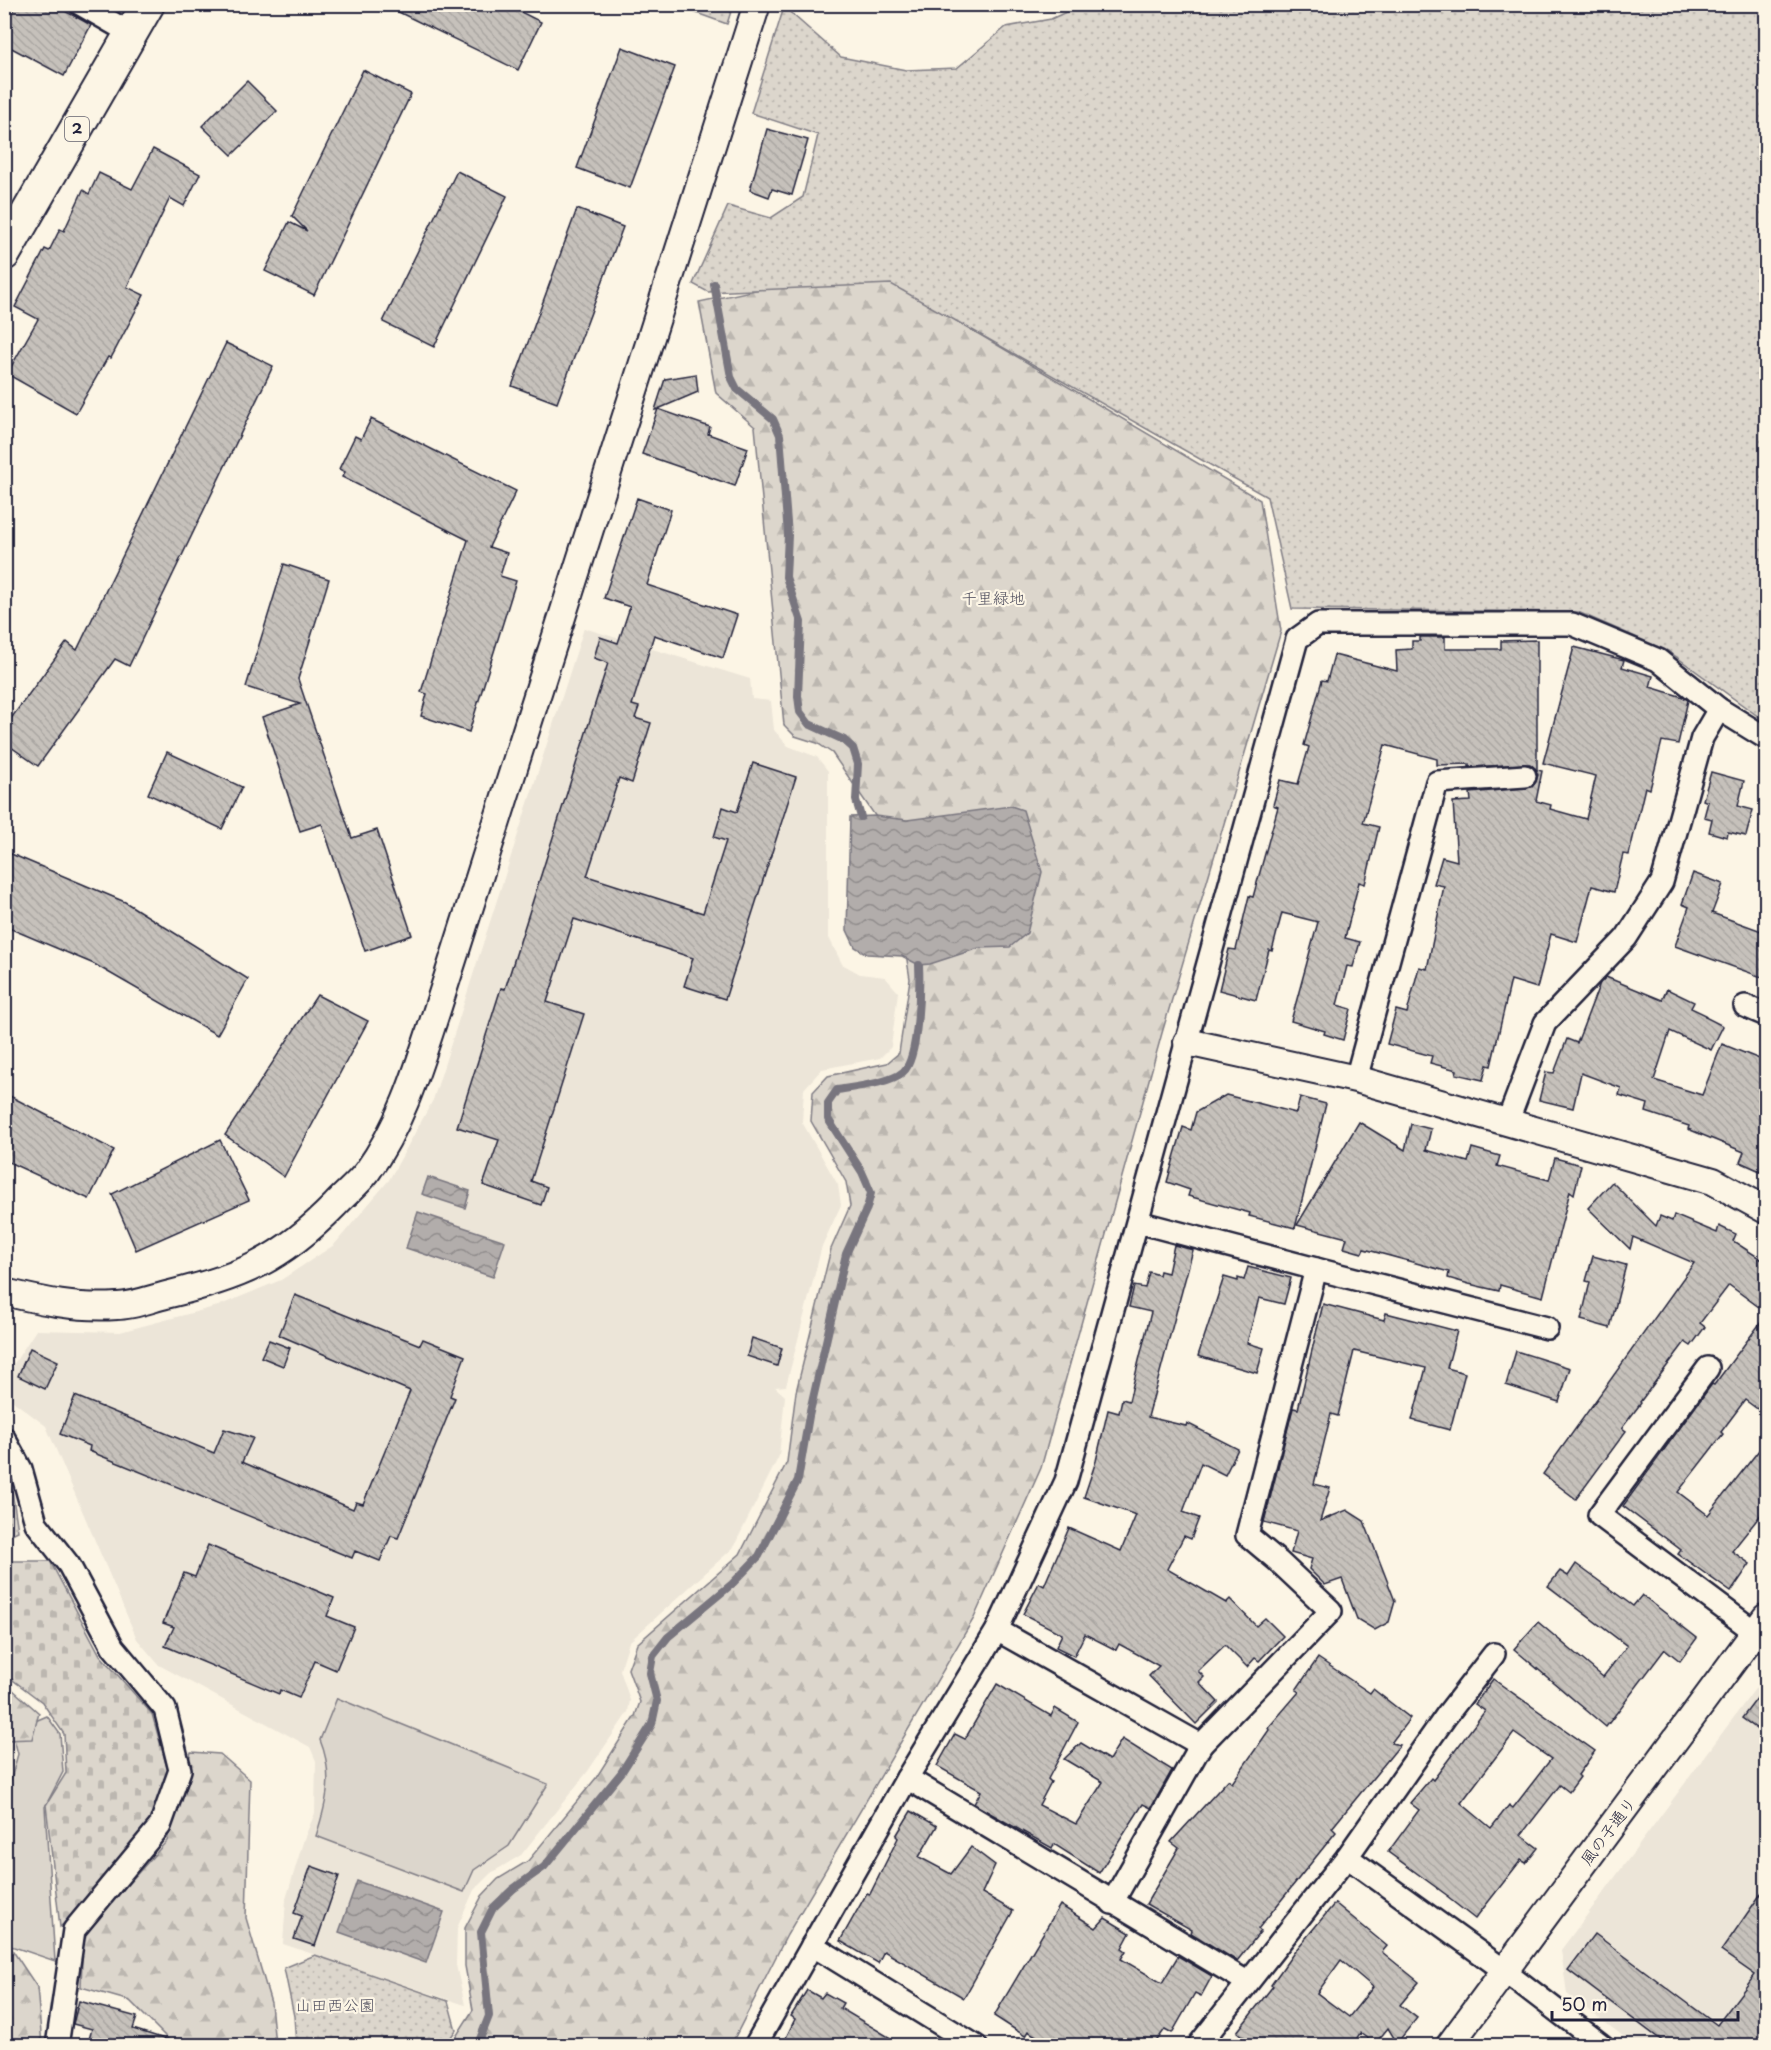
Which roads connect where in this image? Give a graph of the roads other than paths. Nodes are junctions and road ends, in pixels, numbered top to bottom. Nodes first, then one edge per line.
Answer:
1 (80, 4) edge
2 (148, 4) edge
3 (757, 4) edge
4 (132, 34) junction
5 (4, 254) edge
6 (1719, 709) junction
7 (1767, 738) edge
8 (1525, 776) dead end
9 (1745, 1006) dead end
10 (1767, 1015) edge
11 (1187, 1042) junction
12 (1356, 1079) junction
13 (1507, 1123) junction
14 (1767, 1210) edge
15 (1138, 1222) junction
16 (1316, 1269) junction
17 (4, 1292) edge
18 (1547, 1328) dead end
19 (1708, 1368) dead end
20 (4, 1438) edge
21 (1761, 1624) edge
22 (997, 1630) junction
23 (1494, 1654) dead end
24 (1201, 1745) junction
25 (907, 1778) junction
26 (1347, 1857) junction
27 (1113, 1903) junction
28 (812, 1946) junction
29 (1505, 1971) junction
30 (1247, 1982) junction
31 (963, 2042) edge
32 (57, 2046) edge
33 (755, 2046) edge
34 (1198, 2046) edge
35 (1449, 2046) edge
36 (1603, 2046) edge

1 - 4 street
2 - 4 main road, 2
3 - 17 street
4 - 5 main road, 2
6 - 7 street
6 - 11 street
6 - 13 street
8 - 12 street
9 - 10 street
11 - 12 street
11 - 15 street
12 - 13 street
13 - 14 street
15 - 16 street
15 - 22 street
16 - 18 street
16 - 24 street
19 - 21 street
20 - 32 street
21 - 29 street, 風の子通り
22 - 24 street
22 - 25 street
23 - 26 street
24 - 27 street
25 - 27 street
25 - 28 street
26 - 29 street
26 - 30 street
27 - 30 street
28 - 31 street
28 - 33 street
29 - 35 street, 風の子通り
29 - 36 street
30 - 34 street

